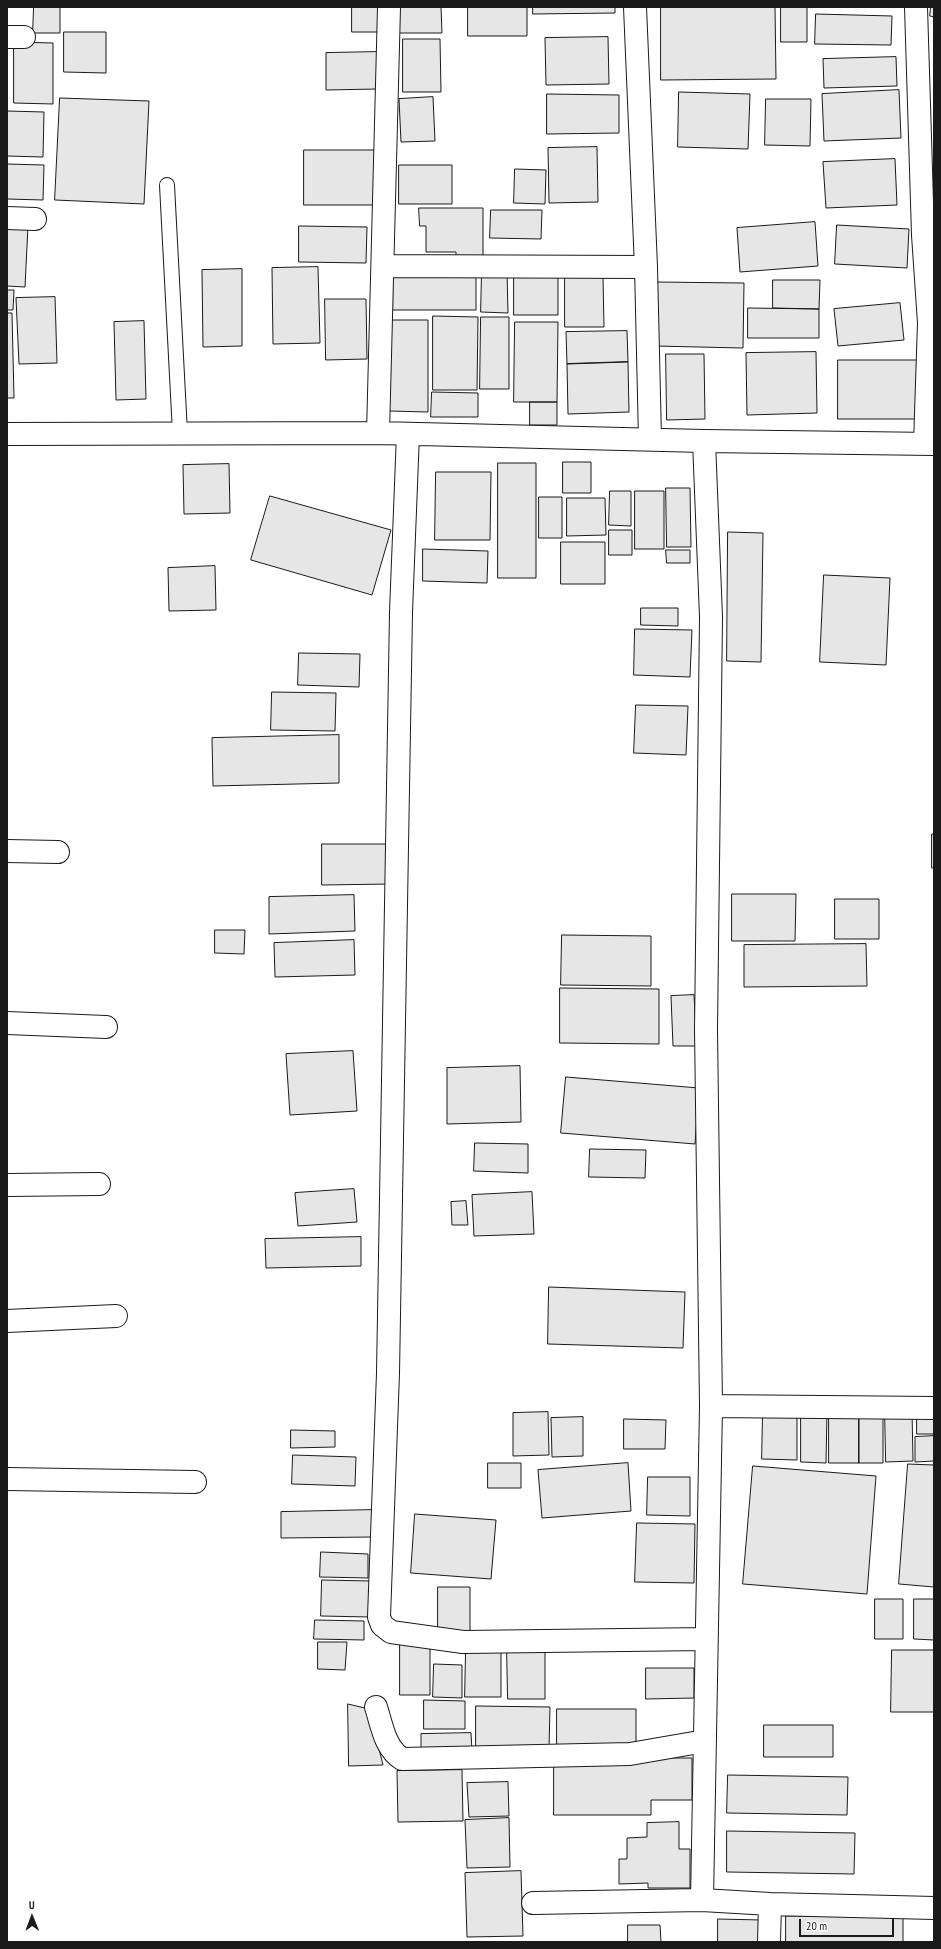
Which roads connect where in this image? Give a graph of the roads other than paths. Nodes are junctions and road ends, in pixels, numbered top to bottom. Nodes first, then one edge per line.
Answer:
1 (389, 7) edge
2 (635, 7) edge
3 (916, 7) edge
4 (168, 185) dead end
5 (7, 218) edge
6 (35, 219) dead end
7 (383, 266) junction
8 (646, 266) junction
9 (180, 433) junction
10 (378, 433) junction
11 (7, 434) edge
12 (408, 434) junction
13 (650, 439) junction
14 (704, 441) junction
15 (930, 444) edge
16 (7, 851) edge
17 (58, 852) dead end
18 (7, 1023) edge
19 (106, 1027) dead end
20 (99, 1184) dead end
21 (7, 1185) edge
22 (116, 1316) dead end
23 (7, 1321) edge
24 (711, 1406) junction
25 (934, 1408) edge
26 (7, 1479) edge
27 (195, 1482) dead end
28 (706, 1639) junction
29 (376, 1707) dead end
30 (704, 1741) junction
31 (702, 1900) junction
32 (533, 1903) dead end
33 (770, 1904) junction
34 (934, 1908) edge
35 (769, 1942) edge

1 - 7 street
2 - 8 street
3 - 15 street
4 - 9 lane
5 - 6 street
7 - 8 street
7 - 10 street
8 - 13 street
9 - 10 street
9 - 11 street
10 - 12 street
12 - 13 street
12 - 28 street
13 - 14 street
14 - 15 street
14 - 24 street
16 - 17 street
18 - 19 street
20 - 21 street
22 - 23 street
24 - 25 street
24 - 28 street
26 - 27 street
28 - 30 street
29 - 30 street
30 - 31 street
31 - 32 street
31 - 33 street
33 - 34 street
33 - 35 street

